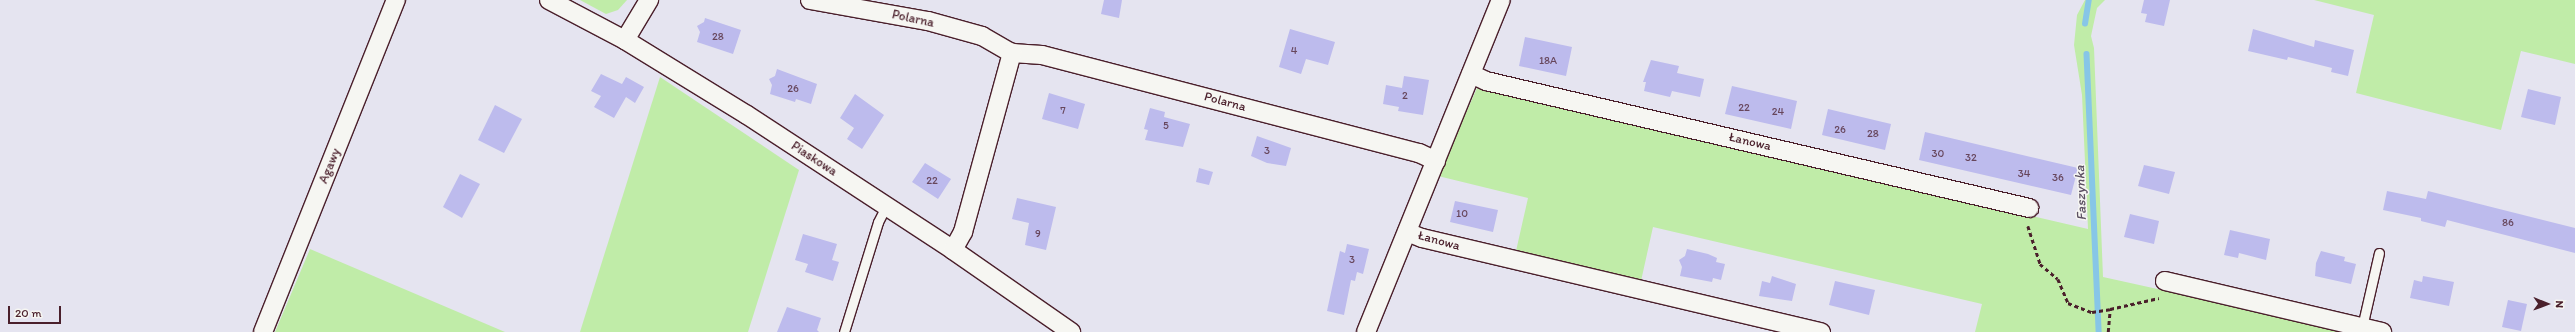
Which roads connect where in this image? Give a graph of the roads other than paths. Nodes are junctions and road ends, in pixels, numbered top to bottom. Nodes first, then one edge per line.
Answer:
1 (396, 0) edge
2 (549, 0) edge
3 (649, 0) edge
4 (810, 0) edge
5 (1501, 0) edge
6 (625, 40) junction
7 (1012, 53) junction
8 (1471, 74) junction
9 (1436, 161) junction
10 (886, 206) junction
11 (2024, 206) road end
12 (1407, 232) junction
13 (953, 250) junction
14 (2379, 253) dead end
15 (2165, 281) dead end
16 (2362, 327) junction
17 (263, 332) edge
18 (844, 332) edge
19 (1071, 332) edge
20 (1366, 332) edge
21 (1821, 332) edge
22 (2382, 332) edge

1 - 17 street, Agawy
2 - 6 street, Piaskowa
3 - 6 street
4 - 7 street, Polarna
5 - 8 street, Łanowa
6 - 10 street, Piaskowa
7 - 9 street, Polarna
7 - 13 street
8 - 9 street, Łanowa
8 - 11 street, Łanowa
9 - 12 street, Łanowa
10 - 13 street, Piaskowa
10 - 18 lane
12 - 20 street, Łanowa
12 - 21 street, Łanowa
13 - 19 street, Piaskowa
14 - 16 lane
15 - 16 street
16 - 22 street

